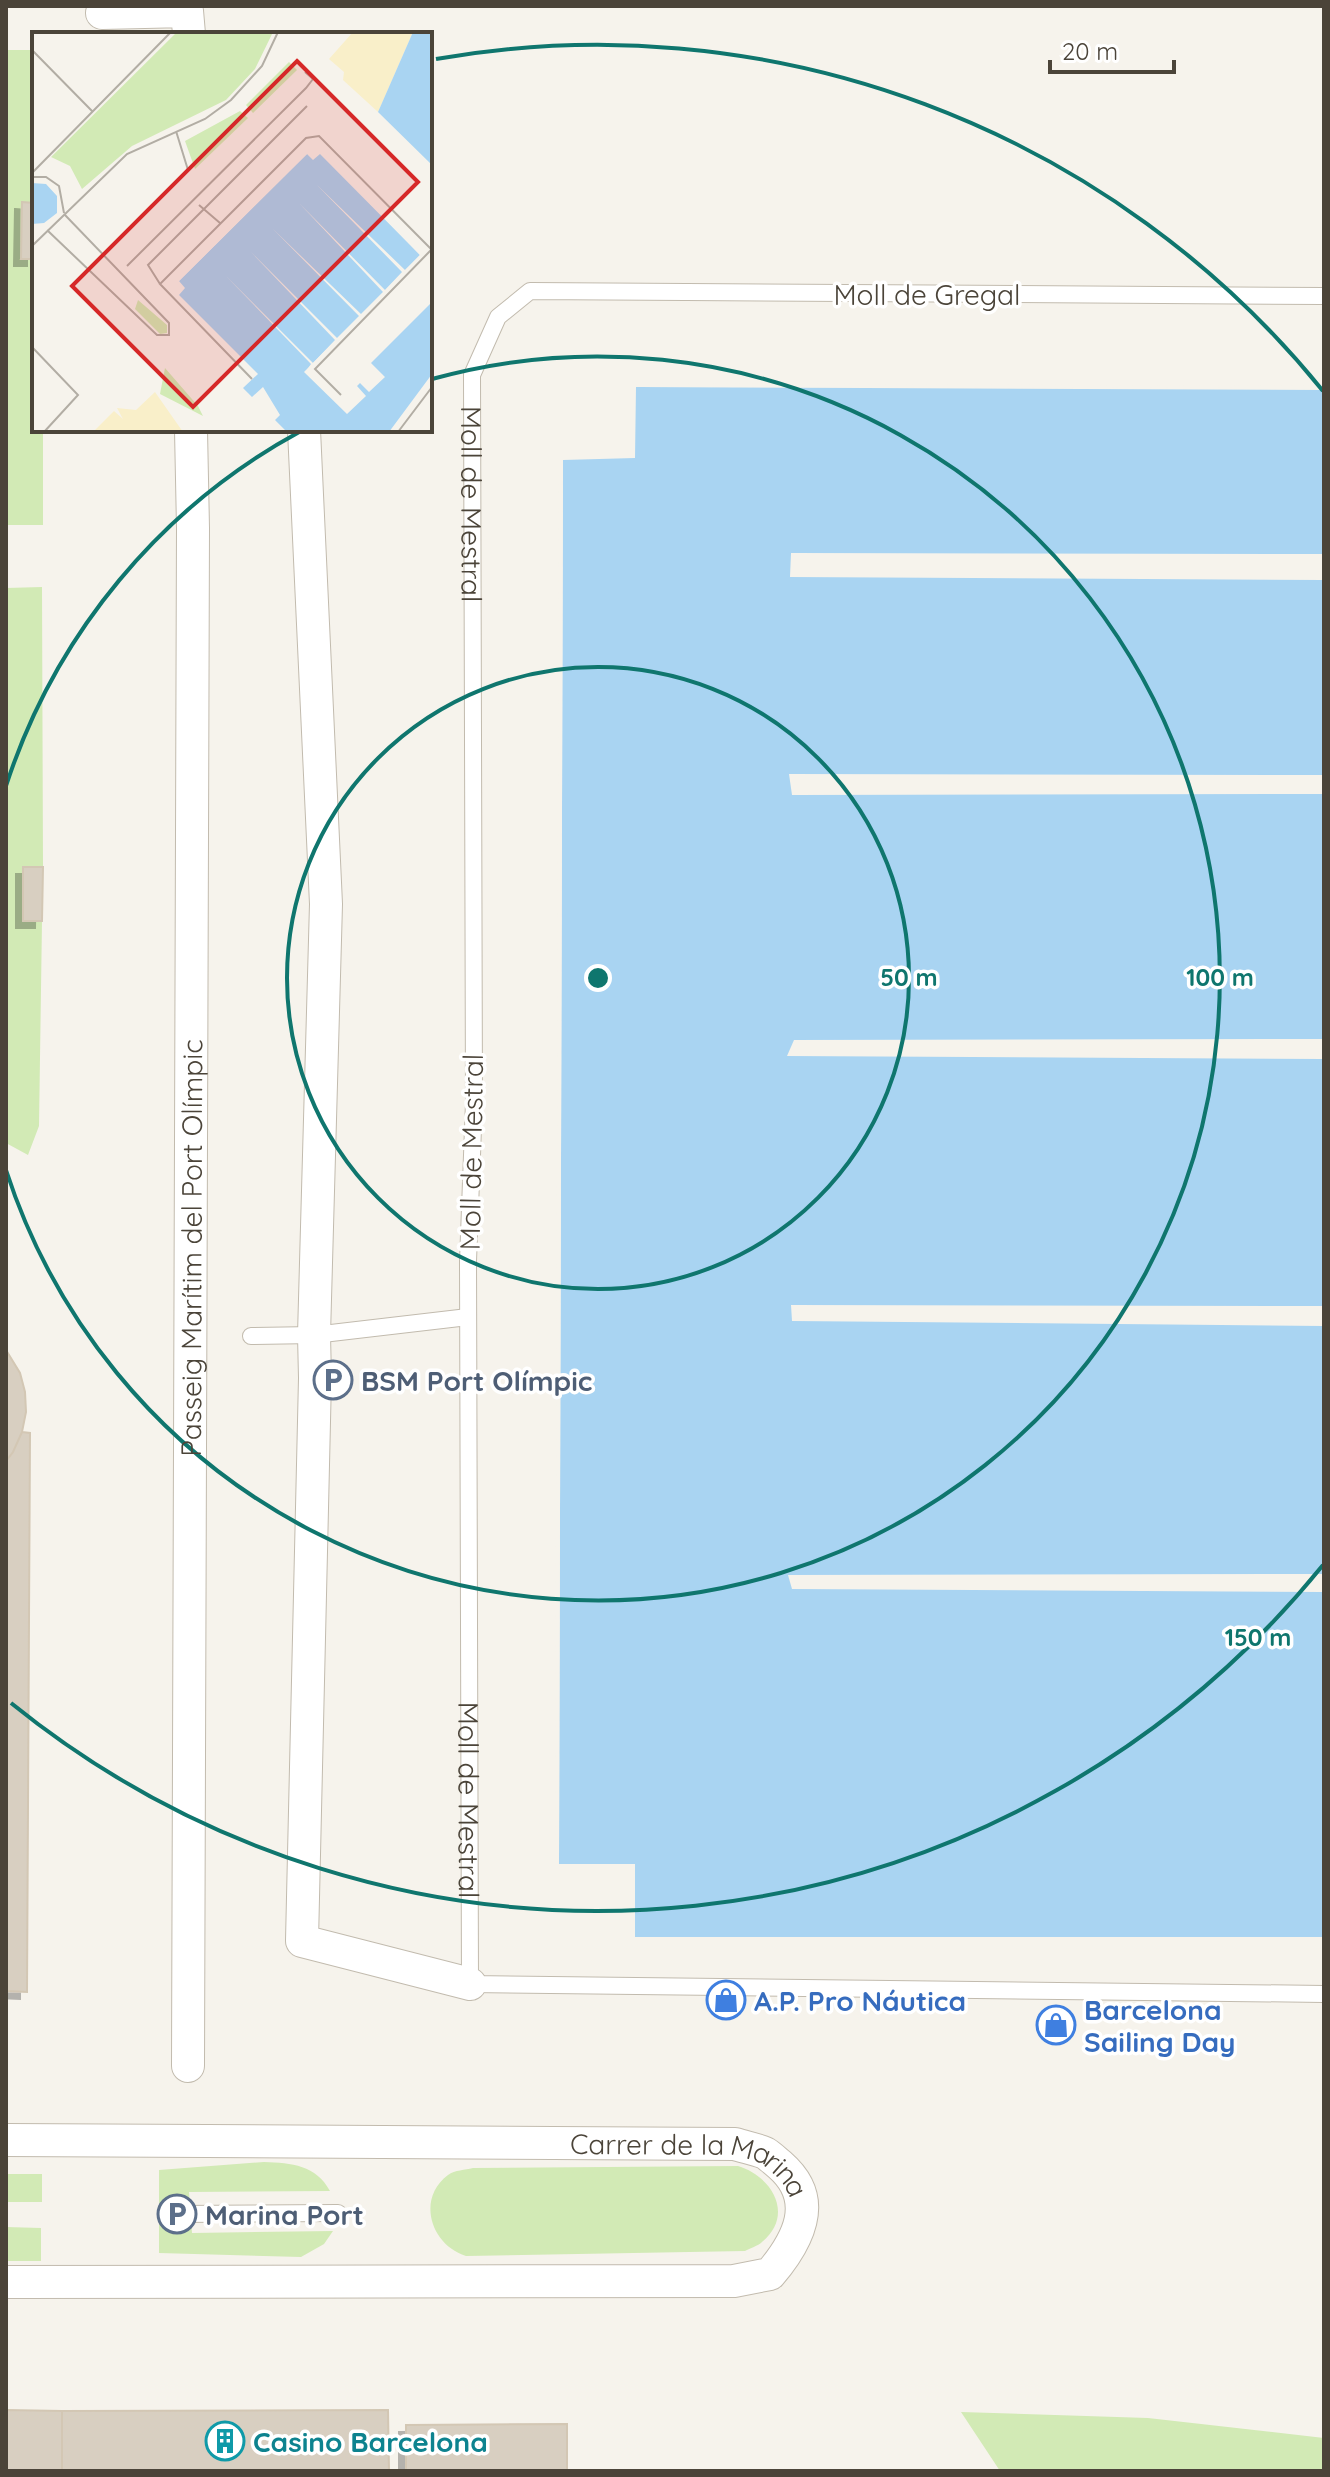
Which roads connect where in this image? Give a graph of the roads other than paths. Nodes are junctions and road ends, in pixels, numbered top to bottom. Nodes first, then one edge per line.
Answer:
1 (102, 13) dead end
2 (189, 32) edge
3 (530, 291) joint
4 (1324, 296) edge
5 (191, 432) edge
6 (304, 432) edge
7 (468, 1317) junction
8 (314, 1335) junction
9 (251, 1336) dead end
10 (470, 1984) junction
11 (1324, 1994) edge
12 (188, 2066) dead end
13 (6, 2140) edge
14 (338, 2213) dead end
15 (177, 2214) dead end
16 (6, 2282) edge

1 - 2 street
3 - 4 lane, Moll de Gregal
3 - 7 lane, Moll de Mestral
5 - 12 street, Passeig Marítim del Port Olímpic
6 - 8 street
7 - 8 lane
7 - 10 lane, Moll de Mestral
8 - 9 lane
8 - 10 street
10 - 11 lane
13 - 16 street, Carrer de la Marina
14 - 15 lane

